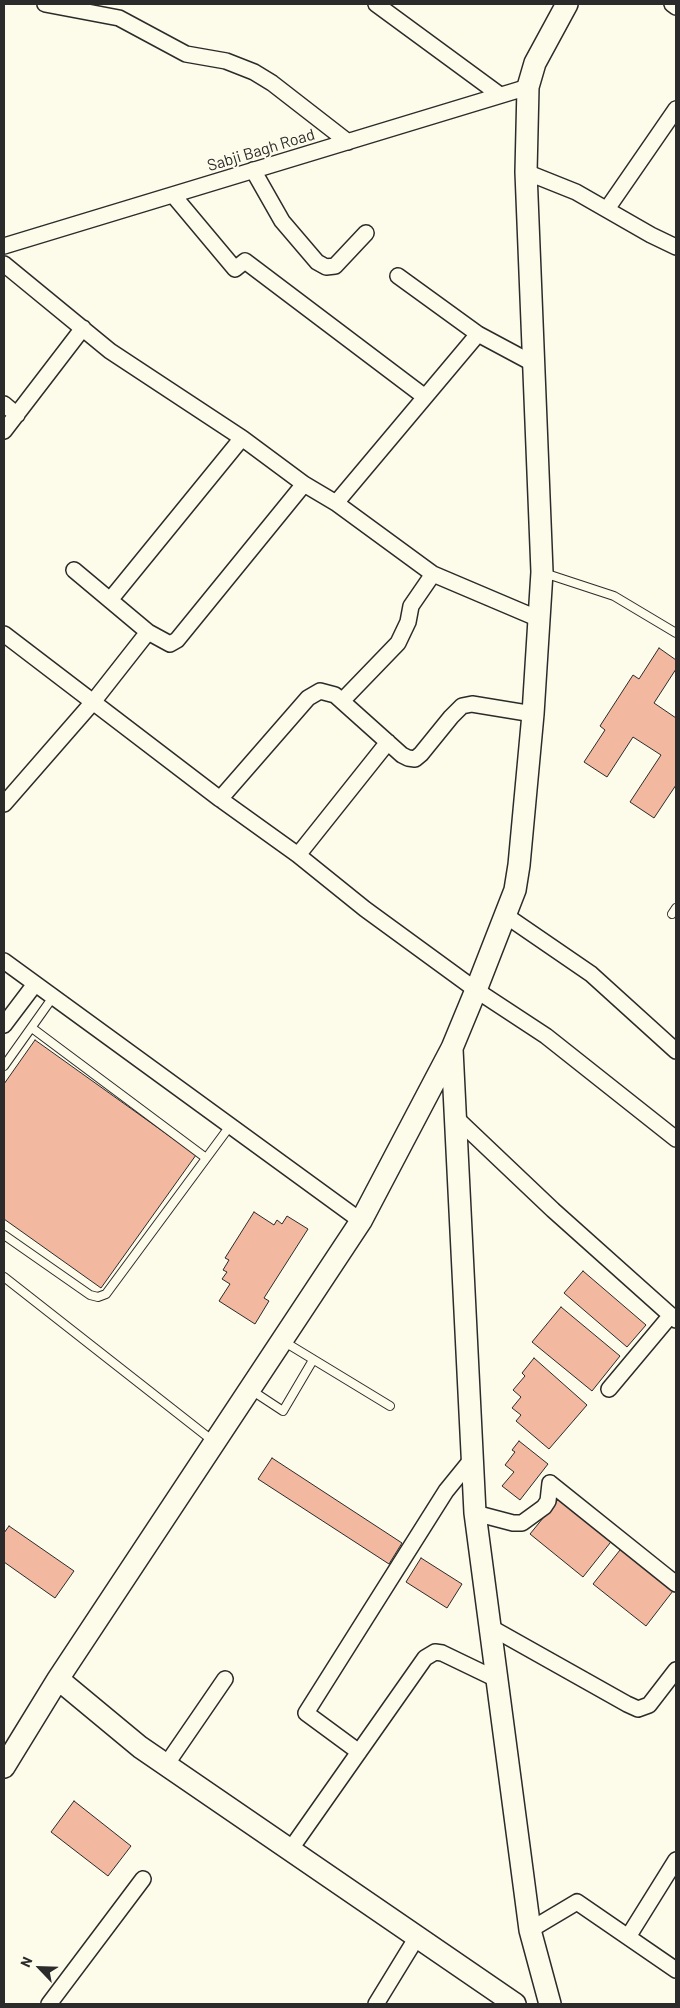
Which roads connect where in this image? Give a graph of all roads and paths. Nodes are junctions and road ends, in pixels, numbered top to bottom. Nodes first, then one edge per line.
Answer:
1 (55, 4) edge
2 (376, 4) edge
3 (568, 4) edge
4 (672, 4) edge
5 (676, 7) edge
6 (528, 86) junction
7 (500, 95) junction
8 (676, 109) edge
9 (348, 142) junction
10 (253, 170) junction
11 (526, 172) junction
12 (173, 195) junction
13 (607, 209) junction
14 (366, 233) dead end
15 (4, 246) edge
16 (676, 247) edge
17 (4, 264) edge
18 (398, 276) dead end
19 (83, 328) junction
20 (478, 334) junction
21 (534, 364) junction
22 (425, 397) junction
23 (4, 404) edge
24 (17, 415) junction
25 (4, 432) edge
26 (242, 438) junction
27 (304, 484) junction
28 (336, 503) junction
29 (74, 570) dead end
30 (542, 572) junction
31 (432, 574) junction
32 (110, 600) junction
33 (539, 618) junction
34 (148, 632) junction
35 (676, 633) edge
36 (4, 634) edge
37 (342, 701) junction
38 (93, 702) junction
39 (533, 714) junction
40 (388, 742) junction
41 (220, 799) junction
42 (4, 804) edge
43 (298, 855) junction
44 (506, 915) junction
45 (4, 961) edge
46 (34, 984) junction
47 (476, 990) junction
48 (53, 997) junction
49 (4, 1025) edge
50 (32, 1028) junction
51 (452, 1048) junction
52 (676, 1051) edge
53 (4, 1066) edge
54 (455, 1117) junction
55 (230, 1126) junction
56 (676, 1139) edge
57 (206, 1158) junction
58 (360, 1221) junction
59 (4, 1235) edge
60 (4, 1276) edge
61 (674, 1317) edge
62 (282, 1340) junction
63 (313, 1360) junction
64 (250, 1388) junction
65 (609, 1388) dead end
66 (390, 1406) dead end
67 (214, 1442) junction
68 (472, 1458) junction
69 (475, 1513) junction
70 (676, 1584) edge
71 (490, 1627) junction
72 (676, 1670) edge
73 (58, 1679) junction
74 (225, 1679) dead end
75 (496, 1679) junction
76 (359, 1752) junction
77 (5, 1761) edge
78 (166, 1765) junction
79 (290, 1850) junction
80 (676, 1860) edge
81 (143, 1879) dead end
82 (530, 1930) junction
83 (417, 1937) junction
84 (628, 1937) junction
85 (676, 1970) edge
86 (49, 2004) edge
87 (376, 2004) edge
88 (515, 2004) edge
89 (550, 2004) edge

1 - 9 street
2 - 7 street
3 - 6 main road
4 - 5 street
6 - 7 street, Sabji Bagh Road
6 - 11 main road
7 - 9 street, Sabji Bagh Road
8 - 13 street
9 - 10 street, Sabji Bagh Road
10 - 12 street, Sabji Bagh Road
10 - 14 street
11 - 13 street
11 - 21 main road
12 - 15 street, Sabji Bagh Road
12 - 22 street
13 - 16 street
17 - 19 street
18 - 20 street
19 - 24 street
19 - 26 street
20 - 21 street
20 - 22 street
21 - 30 main road
22 - 28 street
23 - 24 street
24 - 25 street
26 - 27 street
26 - 32 street
27 - 28 street
27 - 34 street
28 - 31 street
29 - 32 street
30 - 33 main road
30 - 35 lane
31 - 33 street
31 - 37 street
32 - 34 street
33 - 39 main road
34 - 38 street
36 - 38 street
37 - 40 street
37 - 41 street
38 - 41 street
38 - 42 street
39 - 40 street
39 - 44 main road
40 - 43 street
41 - 43 street
43 - 47 street
44 - 47 main road
44 - 52 street
45 - 46 street
46 - 48 street
46 - 49 street
47 - 51 main road
47 - 56 street
48 - 50 lane
48 - 55 street
50 - 53 lane
50 - 57 lane
51 - 54 main road
51 - 58 main road
54 - 61 street
54 - 68 main road
55 - 57 lane
55 - 58 street
57 - 59 lane
58 - 62 main road
60 - 67 lane
61 - 65 street
62 - 63 lane
62 - 64 main road
63 - 64 lane
63 - 66 lane
64 - 67 main road
67 - 73 main road
68 - 69 main road
68 - 76 street
69 - 70 street
69 - 71 main road
71 - 72 street
71 - 75 main road
73 - 77 main road
73 - 78 main road
74 - 78 street
75 - 76 street
75 - 82 main road
76 - 79 street
78 - 79 main road
79 - 83 main road
80 - 84 street
81 - 86 street
82 - 84 street
82 - 89 main road
83 - 87 street
83 - 88 main road
84 - 85 street

